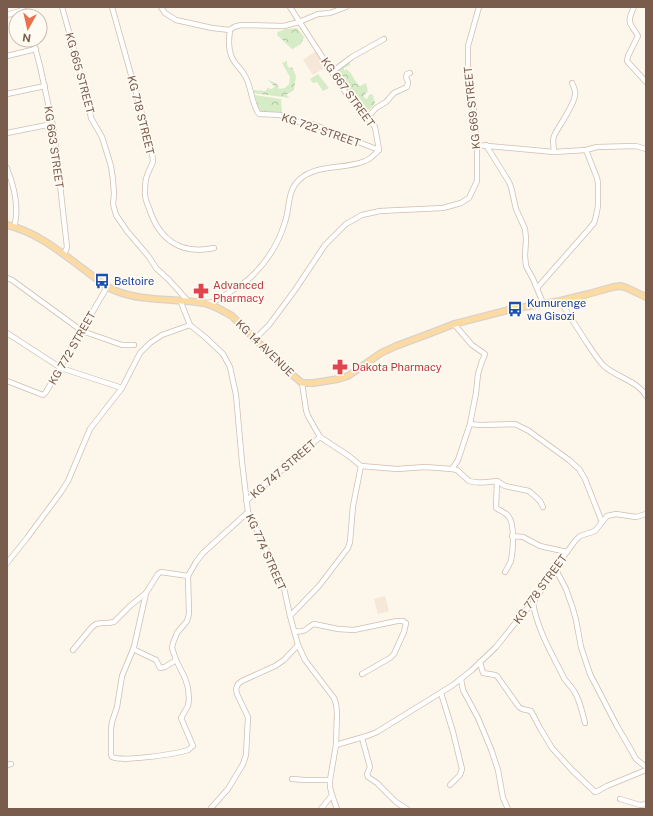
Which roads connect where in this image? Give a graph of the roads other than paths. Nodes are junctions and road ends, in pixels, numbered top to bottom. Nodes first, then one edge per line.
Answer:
1 (62, 7) edge
2 (112, 7) edge
3 (160, 7) edge
4 (290, 7) edge
5 (346, 7) edge
6 (479, 7) edge
7 (634, 7) edge
8 (299, 22) junction
9 (230, 30) junction
10 (384, 39) dead end
11 (36, 49) joint
12 (7, 56) edge
13 (332, 72) junction
14 (410, 72) dead end
15 (646, 82) edge
16 (572, 83) dead end
17 (45, 86) junction
18 (7, 94) edge
19 (52, 124) junction
20 (375, 127) junction
21 (7, 133) edge
22 (477, 145) junction
23 (486, 145) junction
24 (646, 149) edge
25 (379, 150) junction
26 (586, 150) junction
27 (554, 152) junction
28 (7, 168) edge
29 (8, 174) edge
30 (7, 225) edge
31 (14, 227) junction
32 (214, 248) dead end
33 (64, 255) junction
34 (7, 278) edge
35 (108, 287) junction
36 (536, 288) junction
37 (646, 297) edge
38 (180, 300) junction
39 (560, 301) junction
40 (188, 302) junction
41 (205, 303) junction
42 (543, 303) junction
43 (454, 324) junction
44 (190, 325) junction
45 (82, 331) junction
46 (7, 333) edge
47 (255, 338) junction
48 (134, 345) dead end
49 (61, 368) junction
50 (7, 381) edge
51 (302, 383) junction
52 (122, 388) junction
53 (646, 396) edge
54 (470, 424) junction
55 (320, 437) junction
56 (361, 466) junction
57 (452, 469) junction
58 (497, 481) junction
59 (246, 501) junction
60 (543, 507) dead end
61 (248, 512) junction
62 (646, 514) edge
63 (602, 522) junction
64 (512, 536) junction
65 (567, 552) junction
66 (7, 563) edge
67 (555, 568) junction
68 (505, 572) dead end
69 (188, 576) junction
70 (146, 593) junction
71 (533, 603) junction
72 (290, 616) junction
73 (294, 631) junction
74 (298, 645) junction
75 (133, 649) junction
76 (73, 650) dead end
77 (176, 660) junction
78 (480, 662) junction
79 (362, 674) dead end
80 (461, 679) junction
81 (441, 693) junction
82 (584, 723) dead end
83 (362, 738) junction
84 (336, 745) junction
85 (646, 769) edge
86 (292, 779) dead end
87 (330, 780) junction
88 (450, 785) dead end
89 (332, 795) junction
90 (620, 800) dead end
91 (646, 804) edge
92 (211, 808) dead end
93 (321, 809) edge
94 (337, 809) edge
95 (407, 809) edge
96 (508, 809) edge

1 - 40 street, KG 665 STREET
2 - 32 street, KG 718 STREET
3 - 9 street
4 - 8 street, KG 667 STREET
5 - 8 street
6 - 22 street, KG 669 STREET
7 - 15 street
8 - 9 street
8 - 13 street, KG 667 STREET
9 - 25 street, KG 722 STREET
10 - 13 street
11 - 12 street
11 - 17 street, KG 663 STREET
13 - 20 street, KG 667 STREET
14 - 20 street
16 - 27 street
17 - 18 street
17 - 19 street, KG 663 STREET
19 - 21 street
19 - 33 street, KG 663 STREET
20 - 25 street, KG 667 STREET
22 - 23 street
22 - 47 street, KG 669 STREET
23 - 27 street
23 - 36 street
24 - 26 street
25 - 41 street
26 - 27 street
26 - 36 street
28 - 29 street
29 - 31 street
30 - 31 main road, KG 14 AVENUE
31 - 33 main road, KG 14 AVENUE
33 - 35 main road, KG 14 AVENUE
34 - 45 street
35 - 38 main road, KG 14 AVENUE
35 - 45 street, KG 772 STREET
36 - 42 street
37 - 39 main road, KG 14 AVENUE
38 - 40 main road, KG 14 AVENUE
38 - 44 street, KG 774 STREET
39 - 42 main road, KG 14 AVENUE
39 - 53 street
40 - 41 main road, KG 14 AVENUE
41 - 47 main road, KG 14 AVENUE
42 - 43 main road, KG 14 AVENUE
43 - 51 main road, KG 14 AVENUE
43 - 54 street
44 - 52 street
44 - 59 street, KG 774 STREET
45 - 48 street
45 - 49 street, KG 772 STREET
46 - 49 street
47 - 51 main road, KG 14 AVENUE
49 - 50 street, KG 772 STREET
49 - 52 street
51 - 55 street
52 - 66 street
54 - 57 street
54 - 63 street
55 - 56 street
55 - 59 street, KG 747 STREET
56 - 57 street
56 - 72 street
57 - 58 street
58 - 60 street
58 - 64 street
59 - 61 street, KG 774 STREET
61 - 69 street
61 - 72 street, KG 774 STREET
62 - 63 street, KG 778 STREET
63 - 65 street, KG 778 STREET
64 - 65 street
64 - 68 street
65 - 67 street, KG 778 STREET
67 - 71 street, KG 778 STREET
67 - 85 street
69 - 70 street
69 - 77 street
70 - 75 street
70 - 76 street
71 - 78 street, KG 778 STREET
71 - 82 street
72 - 73 street, KG 774 STREET
73 - 74 street, KG 774 STREET
73 - 79 street
74 - 84 street, KG 774 STREET
74 - 92 street
75 - 77 street
75 - 77 street
78 - 80 street, KG 778 STREET
78 - 85 street
80 - 81 street, KG 778 STREET
80 - 96 street
81 - 83 street, KG 778 STREET
81 - 88 street
83 - 84 street, KG 778 STREET
83 - 95 street
84 - 87 street, KG 774 STREET
86 - 87 street
87 - 89 street, KG 774 STREET
89 - 93 street
89 - 94 street, KG 774 STREET
90 - 91 street

